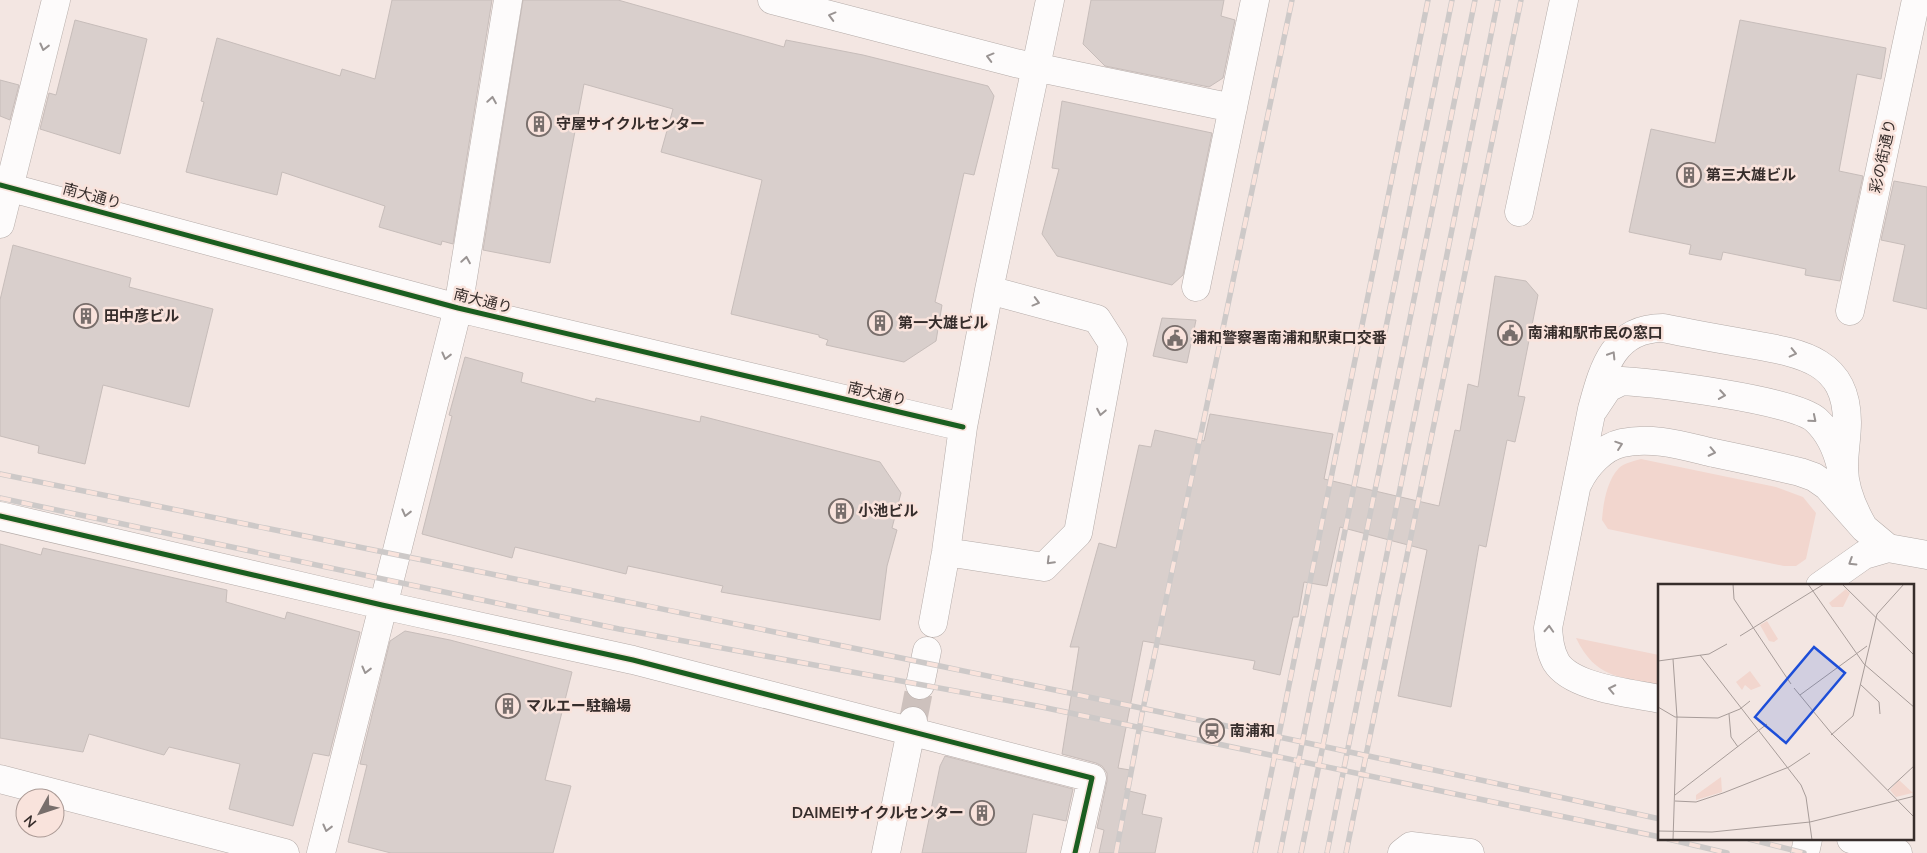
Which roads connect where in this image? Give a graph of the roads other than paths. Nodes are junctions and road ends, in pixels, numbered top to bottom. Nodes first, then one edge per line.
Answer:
1 (56, 0) edge
2 (508, 0) edge
3 (772, 0) edge
4 (1050, 0) edge
5 (1255, 0) edge
6 (1564, 0) edge
7 (1916, 0) edge
8 (1037, 68) junction
9 (1233, 108) junction
10 (4, 186) edge
11 (1519, 212) dead end
12 (0, 224) edge
13 (1196, 287) dead end
14 (989, 290) junction
15 (458, 308) junction
16 (1850, 311) dead end
17 (1590, 417) junction
18 (963, 428) junction
19 (1574, 490) junction
20 (0, 516) edge
21 (1864, 528) junction
22 (1888, 548) junction
23 (946, 552) junction
24 (1927, 555) edge
25 (1823, 584) edge
26 (382, 605) junction
27 (932, 623) dead end
28 (927, 651) dead end
29 (920, 684) tunnel mouth
30 (1658, 699) edge
31 (912, 726) junction
32 (0, 778) edge
33 (1808, 840) edge
34 (1854, 840) edge
35 (285, 853) edge
36 (321, 853) edge
37 (886, 853) edge
38 (1075, 853) edge
39 (1402, 853) edge
40 (1470, 853) edge
41 (1805, 853) edge
42 (1898, 853) edge

1 -> 10 street
15 -> 2 street
8 -> 3 street
4 - 8 street
5 - 9 street
6 - 11 street
7 - 16 street, 彩の街通り
8 - 9 street
8 - 14 street
9 - 13 street
10 - 12 street
10 - 15 street, 南大通り
14 - 18 street
14 -> 23 street
15 - 18 street, 南大通り
15 -> 26 street
17 - 19 street
17 -> 21 street
17 -> 21 street
18 - 23 street
19 -> 21 street
30 -> 19 street
20 - 26 street
21 - 22 street
22 - 24 street
22 -> 25 street
23 - 27 street
26 - 31 street
26 -> 36 street
28 - 29 street
31 - 37 street
31 - 38 street
32 - 35 street
33 - 41 street
34 - 42 street
39 - 40 street

